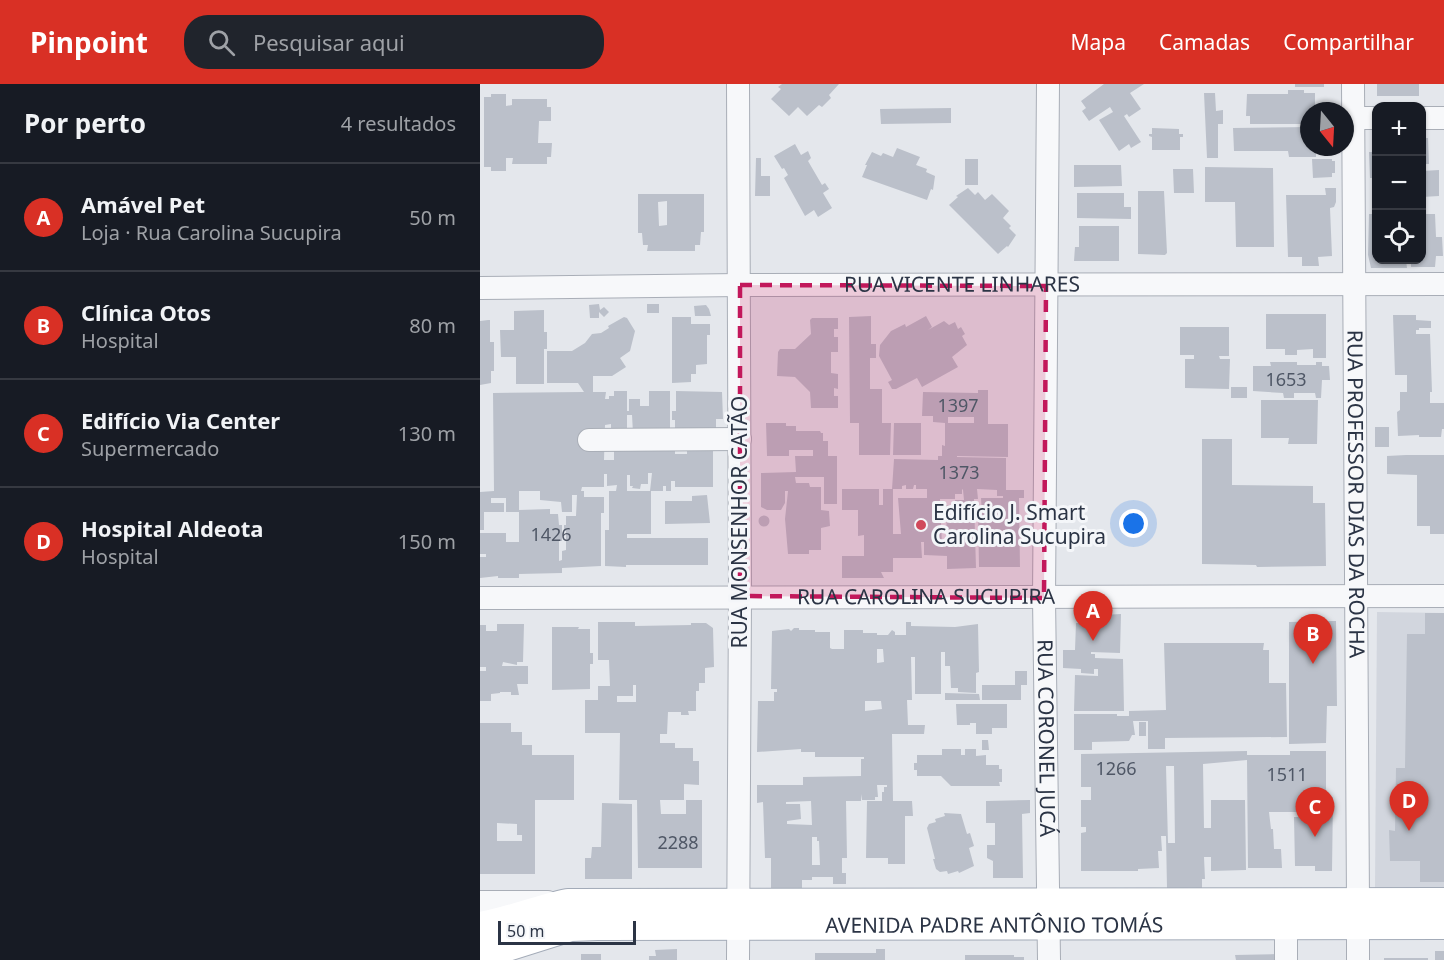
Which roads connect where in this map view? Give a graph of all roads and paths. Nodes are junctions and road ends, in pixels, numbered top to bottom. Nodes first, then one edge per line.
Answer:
1 (738, 84) edge
2 (1048, 84) edge
3 (1353, 84) edge
4 (1366, 118) edge
5 (1426, 118) edge
6 (1444, 118) edge
7 (1356, 284) junction
8 (1444, 284) edge
9 (740, 285) junction
10 (1046, 286) junction
11 (480, 288) edge
12 (740, 439) junction
13 (590, 440) dead end
14 (740, 596) junction
15 (1444, 596) edge
16 (1356, 597) junction
17 (480, 598) edge
18 (1044, 598) junction
19 (480, 902) edge
20 (1444, 902) edge
21 (568, 903) junction
22 (739, 914) junction
23 (1358, 914) junction
24 (1048, 915) junction
25 (1286, 925) junction
26 (1444, 925) edge
27 (480, 926) edge
28 (545, 935) junction
29 (480, 953) edge
30 (494, 960) edge
31 (738, 960) edge
32 (1049, 960) edge
33 (1286, 960) edge
34 (1358, 960) edge

1 - 9 street, RUA MONSENHOR CATÃO
2 - 10 street, RUA CORONEL JUCÁ
3 - 4 street, RUA PROFESSOR DIAS DA ROCHA
4 - 7 street, RUA PROFESSOR DIAS DA ROCHA
5 - 6 street
7 - 8 street, RUA VICENTE LINHARES
7 - 10 street, RUA VICENTE LINHARES
7 - 16 street, RUA PROFESSOR DIAS DA ROCHA
9 - 10 street, RUA VICENTE LINHARES
9 - 11 street, RUA VICENTE LINHARES
9 - 12 street, RUA MONSENHOR CATÃO
10 - 18 street, RUA CORONEL JUCÁ
12 - 13 street
12 - 14 street, RUA MONSENHOR CATÃO
14 - 17 street, RUA CAROLINA SUCUPIRA
14 - 18 street, RUA CAROLINA SUCUPIRA
14 - 22 street, RUA MONSENHOR CATÃO
15 - 16 street, RUA CAROLINA SUCUPIRA
16 - 18 street, RUA CAROLINA SUCUPIRA
16 - 23 street, RUA PROFESSOR DIAS DA ROCHA
18 - 24 street, RUA CORONEL JUCÁ
19 - 21 street, AVENIDA PADRE ANTÔNIO TOMÁS
20 - 23 main road, AVENIDA PADRE ANTÔNIO TOMÁS
21 - 22 main road, AVENIDA PADRE ANTÔNIO TOMÁS
21 - 27 main road, AVENIDA PADRE ANTÔNIO TOMÁS
22 - 24 main road, AVENIDA PADRE ANTÔNIO TOMÁS
22 - 28 main road, AVENIDA PADRE ANTÔNIO TOMÁS
22 - 31 street, RUA MONSENHOR CATÃO
23 - 24 main road, AVENIDA PADRE ANTÔNIO TOMÁS
23 - 25 main road, AVENIDA PADRE ANTÔNIO TOMÁS
23 - 26 main road, AVENIDA PADRE ANTÔNIO TOMÁS
23 - 34 street, RUA PROFESSOR DIAS DA ROCHA
24 - 25 main road, AVENIDA PADRE ANTÔNIO TOMÁS
24 - 32 street, RUA CORONEL JUCÁ
25 - 33 street
28 - 29 main road, AVENIDA PADRE ANTÔNIO TOMÁS
28 - 30 street, AVENIDA PADRE ANTÔNIO TOMÁS

